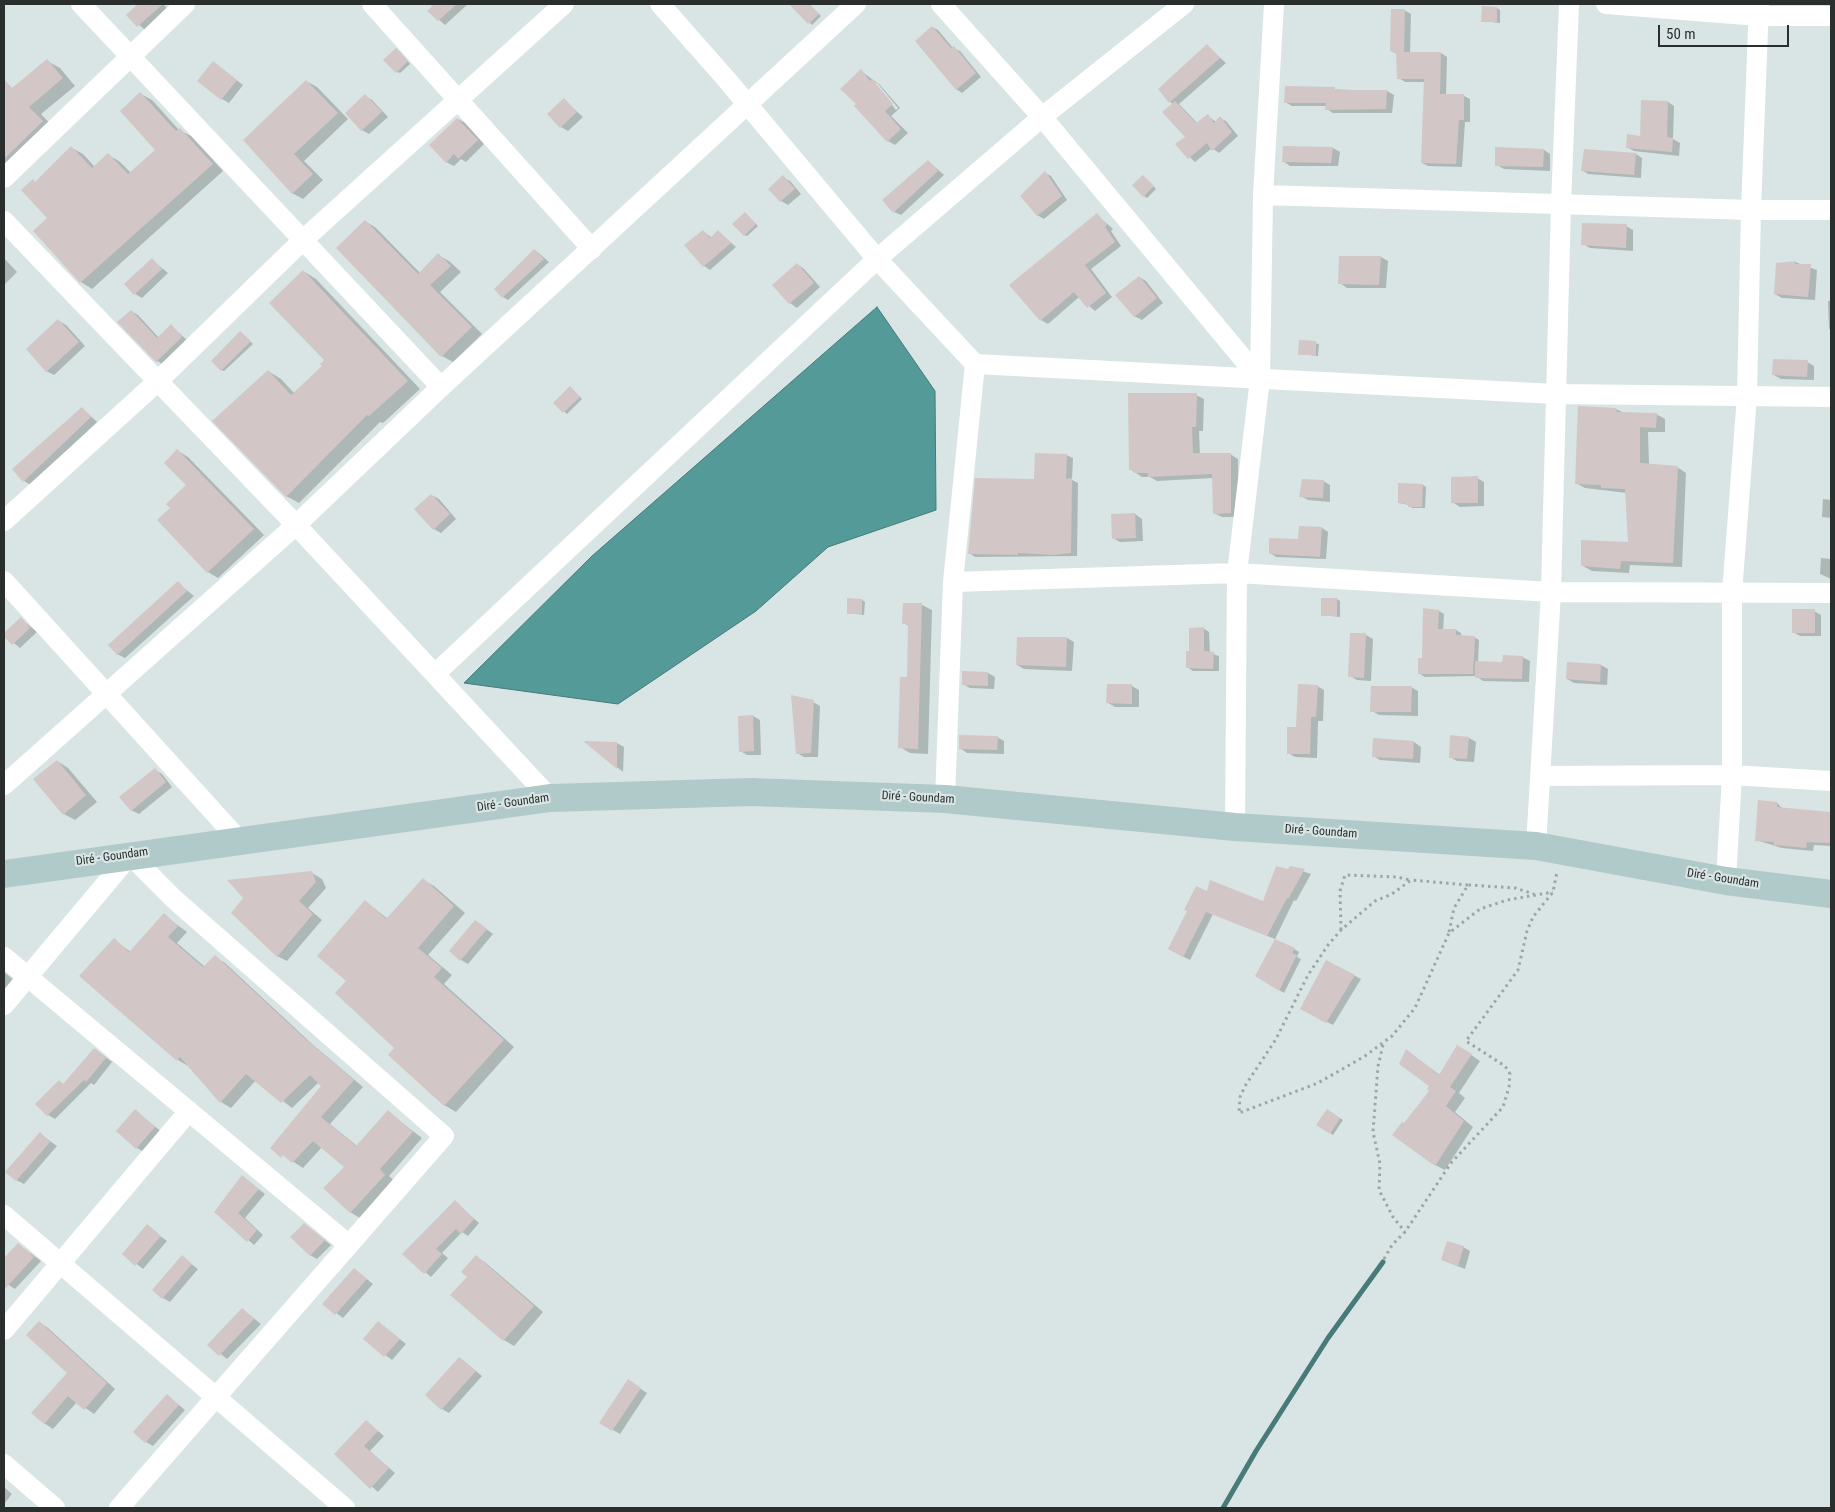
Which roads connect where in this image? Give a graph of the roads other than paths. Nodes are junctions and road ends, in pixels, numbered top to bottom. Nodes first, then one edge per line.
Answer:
1 (81, 4) edge
2 (185, 4) edge
3 (372, 4) edge
4 (564, 4) edge
5 (660, 4) edge
6 (856, 4) edge
7 (941, 4) edge
8 (1184, 4) edge
9 (1274, 4) edge
10 (1569, 4) edge
11 (1606, 4) edge
12 (1759, 10) edge
13 (1831, 16) edge
14 (130, 56) junction
15 (457, 99) junction
16 (748, 105) junction
17 (1042, 117) junction
18 (4, 178) edge
19 (1263, 195) junction
20 (1561, 204) junction
21 (1751, 210) junction
22 (1831, 210) edge
23 (4, 221) edge
24 (303, 240) junction
25 (592, 249) junction
26 (877, 259) junction
27 (975, 364) junction
28 (1260, 379) junction
29 (158, 381) junction
30 (441, 387) junction
31 (1555, 394) junction
32 (1747, 396) junction
33 (1831, 397) edge
34 (4, 521) edge
35 (296, 524) junction
36 (1237, 573) junction
37 (4, 581) edge
38 (953, 582) junction
39 (1551, 592) junction
40 (1732, 593) junction
41 (1831, 593) edge
42 (435, 674) junction
43 (105, 693) junction
44 (1732, 775) junction
45 (1540, 776) junction
46 (1831, 780) edge
47 (4, 785) edge
48 (550, 798) junction
49 (945, 799) junction
50 (1235, 827) junction
51 (238, 840) junction
52 (1549, 848) junction
53 (130, 855) junction
54 (4, 874) edge
55 (1726, 881) junction
56 (1831, 894) edge
57 (4, 957) edge
58 (28, 977) junction
59 (4, 1005) edge
60 (189, 1111) junction
61 (4, 1215) edge
62 (349, 1245) junction
63 (60, 1264) junction
64 (4, 1330) edge
65 (216, 1397) junction
66 (4, 1464) edge
67 (54, 1508) edge
68 (119, 1508) edge
69 (345, 1508) edge

1 - 14 street
2 - 14 street
3 - 15 street
4 - 15 street
5 - 16 street
6 - 16 street
7 - 17 street
8 - 17 street
9 - 19 street
10 - 20 street
11 - 12 street
12 - 13 street
12 - 21 street
14 - 18 street
14 - 24 street
15 - 24 street
15 - 25 street
16 - 25 street
16 - 26 street
17 - 26 street
17 - 28 street
19 - 20 street
19 - 28 street
20 - 21 street
20 - 31 street
21 - 22 street
21 - 32 street
23 - 29 street
24 - 29 street
24 - 30 street
25 - 30 street
26 - 27 street
26 - 42 street
27 - 28 street
27 - 38 street
28 - 31 street
28 - 36 street
29 - 34 street
29 - 35 street
30 - 35 street
31 - 32 street
31 - 39 street
32 - 33 street
32 - 40 street
35 - 42 street
35 - 43 street
36 - 38 street
36 - 39 street
36 - 50 street
37 - 43 street
38 - 49 street
39 - 40 street
39 - 45 street
40 - 41 street
40 - 44 street
42 - 48 street
43 - 47 street
43 - 51 street
44 - 45 street
44 - 46 street
44 - 55 street
45 - 52 street
48 - 49 main road, Diré - Goundam
48 - 51 main road, Diré - Goundam
49 - 50 main road, Diré - Goundam
50 - 52 main road, Diré - Goundam
51 - 53 main road, Diré - Goundam
52 - 55 main road, Diré - Goundam
53 - 54 main road, Diré - Goundam
53 - 58 street
53 - 62 street
55 - 56 main road, Diré - Goundam
57 - 58 street
58 - 59 street
58 - 60 street
60 - 62 street
60 - 63 street
61 - 63 street
62 - 65 street
63 - 64 street
63 - 65 street
65 - 68 street
65 - 69 street
66 - 67 street

